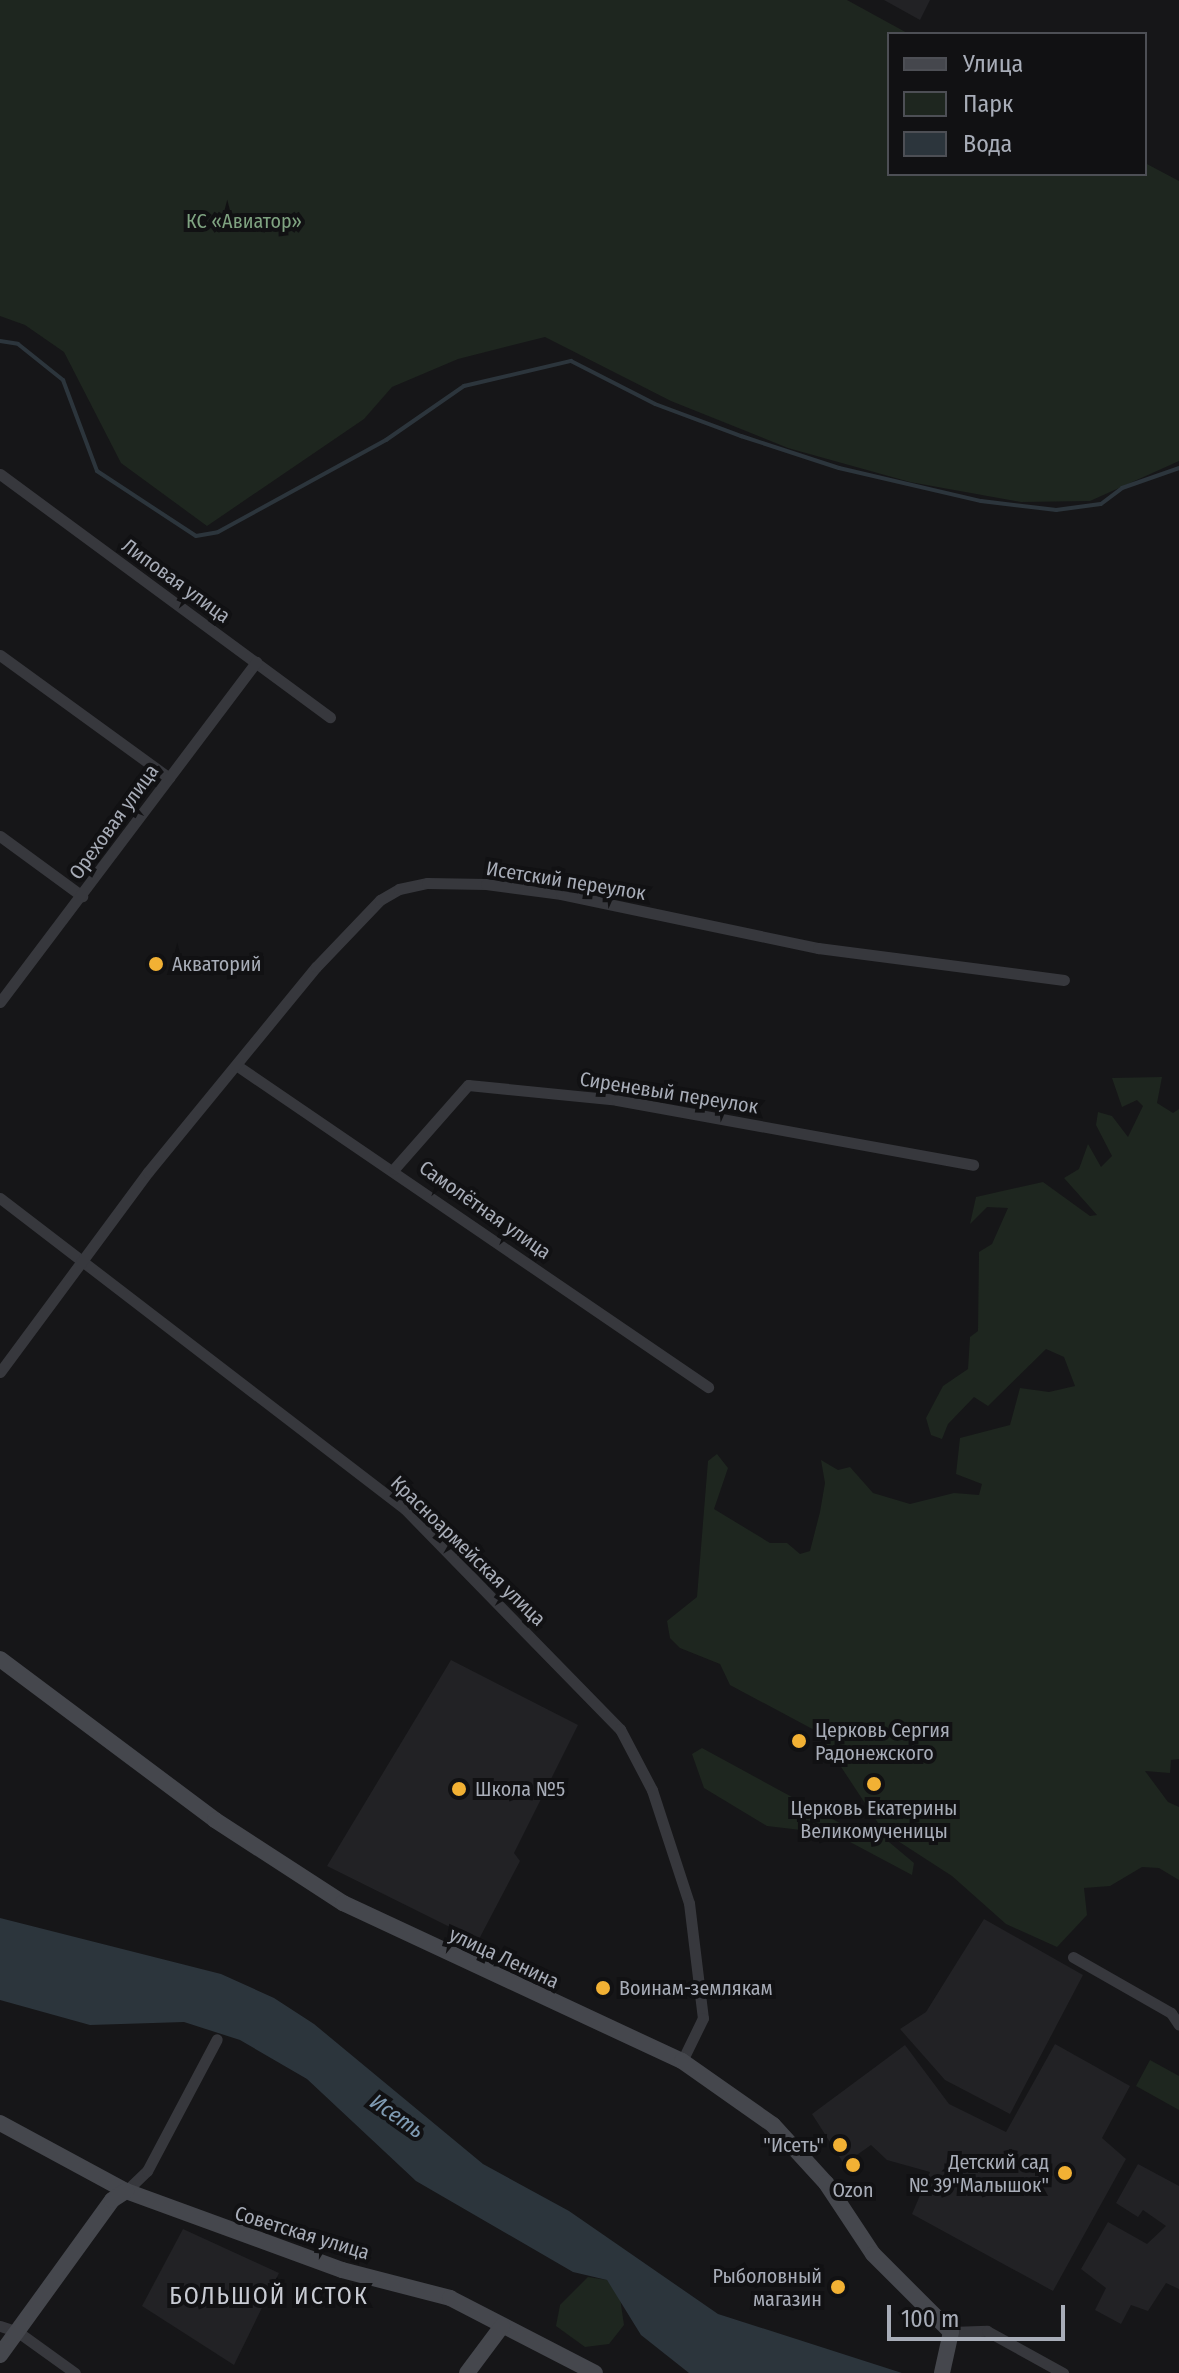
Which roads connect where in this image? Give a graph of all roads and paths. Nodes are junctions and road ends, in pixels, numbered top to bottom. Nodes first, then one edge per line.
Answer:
1 (0, 474) edge
2 (0, 655) edge
3 (256, 662) junction
4 (330, 717) dead end
5 (169, 778) junction
6 (0, 836) edge
7 (82, 896) junction
8 (1064, 980) dead end
9 (0, 1002) edge
10 (239, 1067) junction
11 (973, 1165) dead end
12 (394, 1169) junction
13 (0, 1198) edge
14 (84, 1259) junction
15 (0, 1372) edge
16 (708, 1387) dead end
17 (0, 1659) edge
18 (1073, 1957) dead end
19 (1179, 2025) edge
20 (217, 2039) dead end
21 (682, 2061) junction
22 (0, 2123) edge
23 (126, 2191) junction
24 (0, 2326) edge
25 (502, 2326) junction
26 (18, 2332) junction
27 (951, 2332) junction
28 (0, 2355) edge
29 (944, 2367) edge
30 (75, 2373) edge
31 (467, 2373) edge
32 (595, 2373) edge
33 (1063, 2373) edge

1 - 3 street, Липовая улица
2 - 5 street
3 - 4 street, Липовая улица
3 - 5 street, Ореховая улица
5 - 7 street, Ореховая улица
6 - 7 street
7 - 9 street, Ореховая улица
8 - 10 street, Исетский переулок
10 - 12 street, Самолётная улица
10 - 14 street, Исетский переулок
11 - 12 street, Сиреневый переулок
12 - 16 street, Самолётная улица
13 - 14 street, Красноармейская улица
14 - 15 street, Исетский переулок
14 - 21 street, Красноармейская улица
17 - 21 street, улица Ленина
18 - 19 street
20 - 23 street
21 - 27 street, улица Ленина
22 - 23 street, Советская улица
23 - 25 street, Советская улица
23 - 26 street
24 - 26 street
25 - 31 street
25 - 32 street, Советская улица
26 - 28 street
26 - 30 street
27 - 29 street
27 - 33 street

